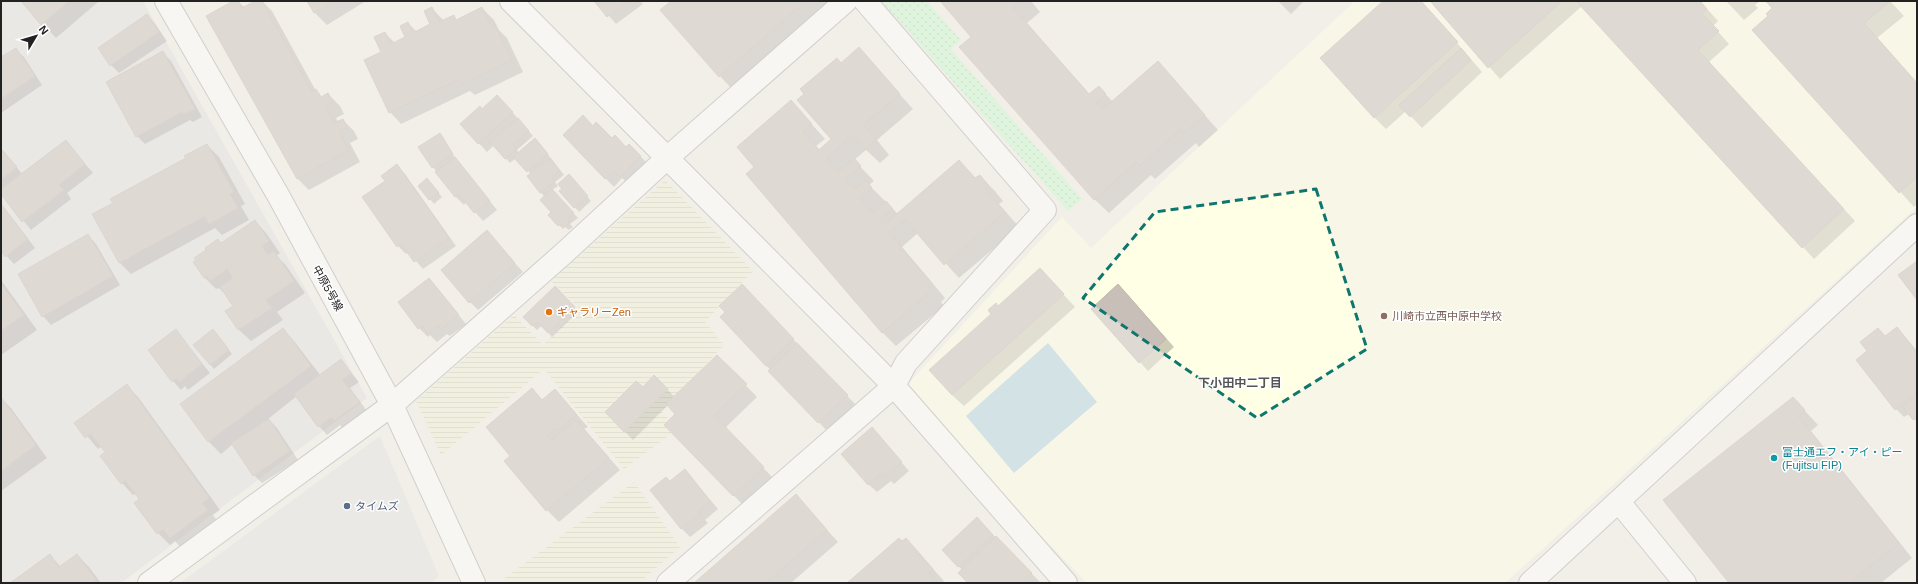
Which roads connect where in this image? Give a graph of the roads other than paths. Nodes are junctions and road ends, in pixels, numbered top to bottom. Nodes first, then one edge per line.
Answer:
1 (166, 1) edge
2 (511, 1) edge
3 (846, 1) edge
4 (864, 1) edge
5 (666, 159) junction
6 (1917, 226) edge
7 (894, 386) junction
8 (392, 405) junction
9 (1619, 502) junction
10 (149, 583) edge
11 (474, 583) edge
12 (668, 583) edge
13 (1066, 583) edge
14 (1530, 583) edge
15 (1685, 583) edge

1 - 8 street, 中原5号線
2 - 5 street
3 - 5 street
4 - 7 street
5 - 7 street
5 - 8 street
6 - 9 street
7 - 12 street
7 - 13 street
8 - 10 street
8 - 11 street, 中原5号線
9 - 14 street
9 - 15 street

